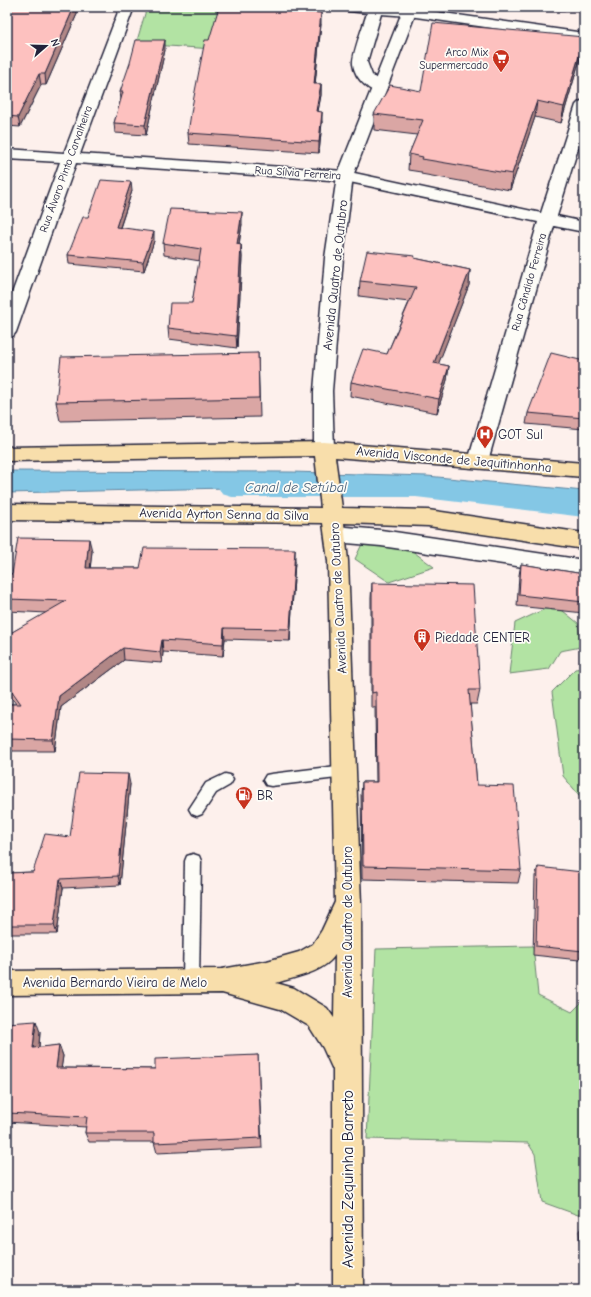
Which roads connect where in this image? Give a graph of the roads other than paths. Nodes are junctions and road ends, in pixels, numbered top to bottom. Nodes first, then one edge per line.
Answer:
1 (127, 7) edge
2 (346, 7) edge
3 (376, 8) edge
4 (410, 9) edge
5 (584, 37) edge
6 (379, 88) junction
7 (584, 105) edge
8 (7, 154) edge
9 (70, 158) junction
10 (346, 176) junction
11 (547, 220) junction
12 (584, 227) edge
13 (7, 332) edge
14 (324, 449) junction
15 (7, 454) edge
16 (478, 461) junction
17 (584, 470) edge
18 (7, 512) edge
19 (334, 524) junction
20 (584, 541) edge
21 (584, 568) edge
22 (345, 771) junction
23 (225, 780) dead end
24 (271, 780) dead end
25 (197, 809) dead end
26 (193, 861) dead end
27 (348, 904) junction
28 (191, 981) junction
29 (222, 981) junction
30 (7, 983) edge
31 (347, 1068) junction
32 (348, 1290) edge

1 - 9 street, Rua Álvaro Pinto Carvalheira
2 - 3 street
3 - 4 street
3 - 6 street
4 - 5 street
4 - 6 street, Avenida Quatro de Outubro
6 - 10 street, Avenida Quatro de Outubro
7 - 11 street, Rua Cândido Ferreira
8 - 9 street, Rua Sílvia Ferreira
9 - 10 street, Rua Sílvia Ferreira
9 - 13 street, Rua Álvaro Pinto Carvalheira
10 - 11 street, Rua Sílvia Ferreira
10 - 14 street, Avenida Quatro de Outubro
11 - 12 street, Rua Sílvia Ferreira
11 - 16 street, Rua Cândido Ferreira
14 - 15 main road
14 - 16 main road, Avenida Visconde de Jequitinhonha
14 - 19 main road, Avenida Quatro de Outubro
16 - 17 main road, Avenida Visconde de Jequitinhonha
18 - 19 main road, Avenida Ayrton Senna da Silva
19 - 20 main road, Avenida Ayrton Senna da Silva
19 - 21 street, Avenida Ayrton Senna da Silva
19 - 22 main road, Avenida Quatro de Outubro
22 - 24 lane
22 - 27 main road, Avenida Quatro de Outubro
23 - 25 lane
26 - 28 lane
27 - 29 main road, Avenida Bernardo Vieira de Melo
27 - 31 main road, Avenida Quatro de Outubro
28 - 29 main road, Avenida Bernardo Vieira de Melo
28 - 30 main road, Avenida Bernardo Vieira de Melo
29 - 31 main road, Avenida Bernardo Vieira de Melo
31 - 32 main road, Avenida Zequinha Barreto

